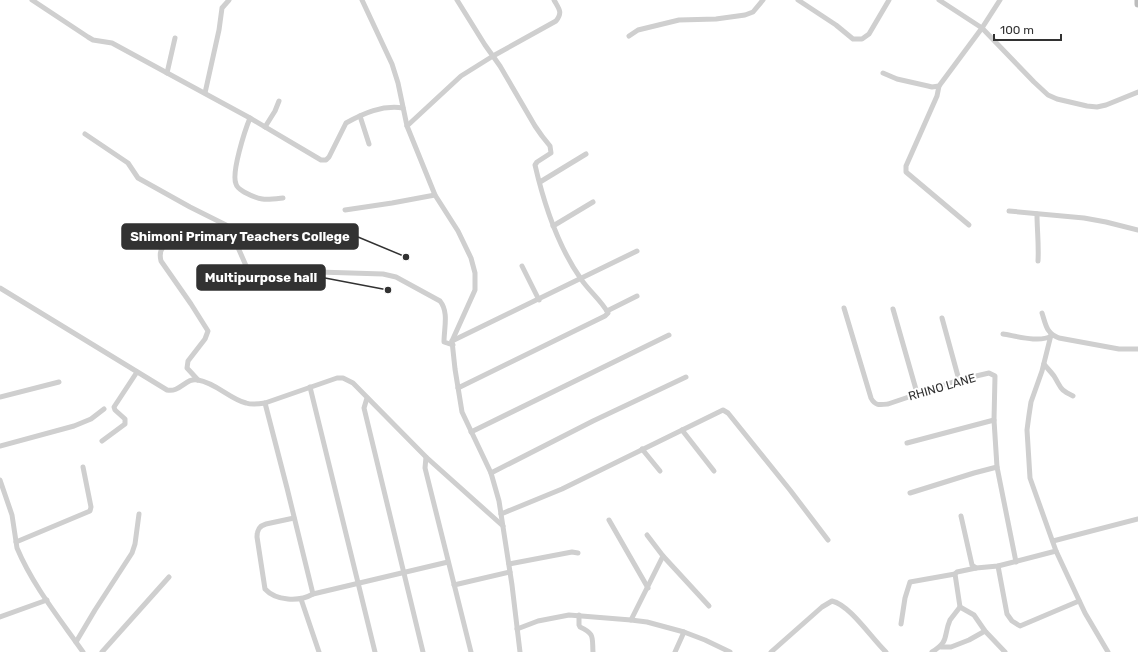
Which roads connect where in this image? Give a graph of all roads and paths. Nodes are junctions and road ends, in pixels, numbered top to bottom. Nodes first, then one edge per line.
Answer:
1 (32, 0) edge
2 (229, 0) edge
3 (362, 0) edge
4 (457, 0) edge
5 (554, 0) edge
6 (763, 0) edge
7 (798, 0) edge
8 (889, 0) edge
9 (939, 0) edge
10 (1000, 0) edge
11 (1138, 0) edge
12 (1138, 4) edge
13 (982, 28) junction
14 (629, 36) dead end
15 (175, 38) dead end
16 (492, 56) junction
17 (168, 73) junction
18 (883, 73) dead end
19 (939, 86) junction
20 (1138, 92) edge
21 (205, 93) junction
22 (279, 101) dead end
23 (404, 108) junction
24 (360, 116) junction
25 (250, 118) junction
26 (407, 126) junction
27 (265, 127) junction
28 (85, 134) dead end
29 (369, 144) dead end
30 (586, 154) dead end
31 (540, 182) junction
32 (435, 195) junction
33 (282, 198) dead end
34 (593, 202) dead end
35 (345, 210) dead end
36 (1009, 211) dead end
37 (1037, 214) junction
38 (969, 225) dead end
39 (553, 226) junction
40 (1138, 230) edge
41 (181, 236) dead end
42 (637, 251) dead end
43 (1038, 261) dead end
44 (522, 266) dead end
45 (580, 279) junction
46 (0, 288) edge
47 (637, 296) dead end
48 (539, 300) junction
49 (844, 308) dead end
50 (893, 309) dead end
51 (607, 311) junction
52 (1042, 313) dead end
53 (942, 318) dead end
54 (1003, 334) dead end
55 (669, 335) dead end
56 (1051, 336) junction
57 (452, 343) junction
58 (1138, 349) edge
59 (1044, 364) junction
60 (137, 372) junction
61 (686, 377) dead end
62 (198, 380) junction
63 (958, 380) junction
64 (59, 382) dead end
65 (310, 387) junction
66 (458, 388) junction
67 (917, 393) junction
68 (1073, 396) dead end
69 (0, 397) edge
70 (367, 398) junction
71 (265, 403) junction
72 (104, 409) dead end
73 (994, 420) junction
74 (682, 430) junction
75 (472, 432) junction
76 (102, 441) dead end
77 (907, 443) dead end
78 (0, 446) edge
79 (642, 449) junction
80 (426, 457) junction
81 (83, 467) dead end
82 (997, 467) junction
83 (660, 471) dead end
84 (714, 471) dead end
85 (491, 472) junction
86 (0, 480) edge
87 (910, 493) dead end
88 (139, 514) dead end
89 (501, 514) junction
90 (961, 516) dead end
91 (294, 518) junction
92 (1138, 519) edge
93 (609, 520) dead end
94 (503, 526) junction
95 (647, 535) dead end
96 (828, 540) dead end
97 (1053, 541) junction
98 (16, 542) junction
99 (1056, 551) junction
100 (578, 553) dead end
101 (663, 556) junction
102 (448, 562) junction
103 (1016, 562) junction
104 (509, 564) junction
105 (998, 566) junction
106 (976, 568) junction
107 (510, 572) junction
108 (404, 573) junction
109 (955, 574) junction
110 (168, 577) dead end
111 (358, 584) junction
112 (454, 585) junction
113 (648, 588) junction
114 (312, 594) junction
115 (301, 599) junction
116 (47, 600) junction
117 (1079, 601) junction
118 (709, 606) dead end
119 (960, 607) junction
120 (579, 615) junction
121 (0, 617) edge
122 (632, 620) junction
123 (901, 624) dead end
124 (517, 629) junction
125 (985, 631) junction
126 (684, 632) junction
127 (76, 642) junction
128 (941, 647) junction
129 (884, 651) edge
130 (83, 652) edge
131 (102, 652) edge
132 (319, 652) edge
133 (375, 652) edge
134 (424, 652) edge
135 (471, 652) edge
136 (520, 652) edge
137 (593, 652) edge
138 (675, 652) edge
139 (730, 652) edge
140 (772, 652) edge
141 (932, 652) edge
142 (1005, 652) edge
143 (1108, 652) edge

1 - 17 street
2 - 21 street
3 - 23 street
4 - 16 street
5 - 16 street
6 - 14 street
7 - 8 street
9 - 13 street
10 - 13 street
11 - 12 main road
13 - 19 street
13 - 20 street
15 - 17 street
16 - 26 street
16 - 31 street
17 - 21 street
18 - 19 street
19 - 38 street
21 - 25 street
22 - 27 street
23 - 24 street
23 - 26 street
24 - 27 street
24 - 29 street
25 - 27 street
25 - 33 street
26 - 32 street
28 - 57 street
30 - 31 street
31 - 39 street
32 - 35 street
32 - 57 street
34 - 39 street
36 - 37 street
37 - 40 street
37 - 43 street
39 - 45 street
41 - 62 street
42 - 45 street
44 - 48 street
45 - 48 street
45 - 51 street
46 - 60 street
47 - 51 street
48 - 57 street
49 - 67 street, RHINO LANE
50 - 67 street
51 - 66 street
52 - 56 street
53 - 63 street
54 - 56 street
55 - 75 street
56 - 58 street
56 - 59 street
57 - 66 street
59 - 68 street
59 - 97 street
60 - 62 street
60 - 76 street
61 - 85 street
62 - 71 street
63 - 67 street, RHINO LANE
63 - 73 street, RHINO LANE
64 - 69 street
65 - 70 street
65 - 71 street
65 - 111 street
66 - 75 street
70 - 80 street
70 - 108 street
71 - 91 street
72 - 78 street
73 - 77 street
73 - 82 street, RHINO LANE
74 - 79 street
74 - 84 street
74 - 96 street
75 - 85 street
79 - 83 street
79 - 89 street
80 - 94 street
80 - 102 street
81 - 98 street
82 - 87 street
82 - 103 street, RHINO LANE
85 - 89 street
86 - 98 street
88 - 127 street
89 - 94 street
90 - 106 street
91 - 114 street
91 - 115 street
92 - 97 street
93 - 113 street
94 - 104 street
95 - 101 street
97 - 99 street
98 - 116 street
99 - 103 street
99 - 117 street
100 - 104 street
101 - 113 street
101 - 118 street
102 - 108 street
102 - 112 street
103 - 105 street
104 - 107 street
105 - 106 street
105 - 117 street
106 - 109 street
107 - 112 street
107 - 124 street
108 - 111 street
108 - 134 street
109 - 119 street
109 - 123 street
110 - 131 street
111 - 114 street
111 - 133 street
112 - 135 street
113 - 122 street
114 - 115 street
115 - 132 street
116 - 121 street
116 - 127 street
117 - 143 street
119 - 125 street
119 - 128 street
120 - 122 street
120 - 124 street
120 - 137 street
122 - 126 street
124 - 136 street
125 - 128 street
125 - 142 street
126 - 138 street
126 - 139 street
127 - 130 street
128 - 141 street
129 - 140 street

